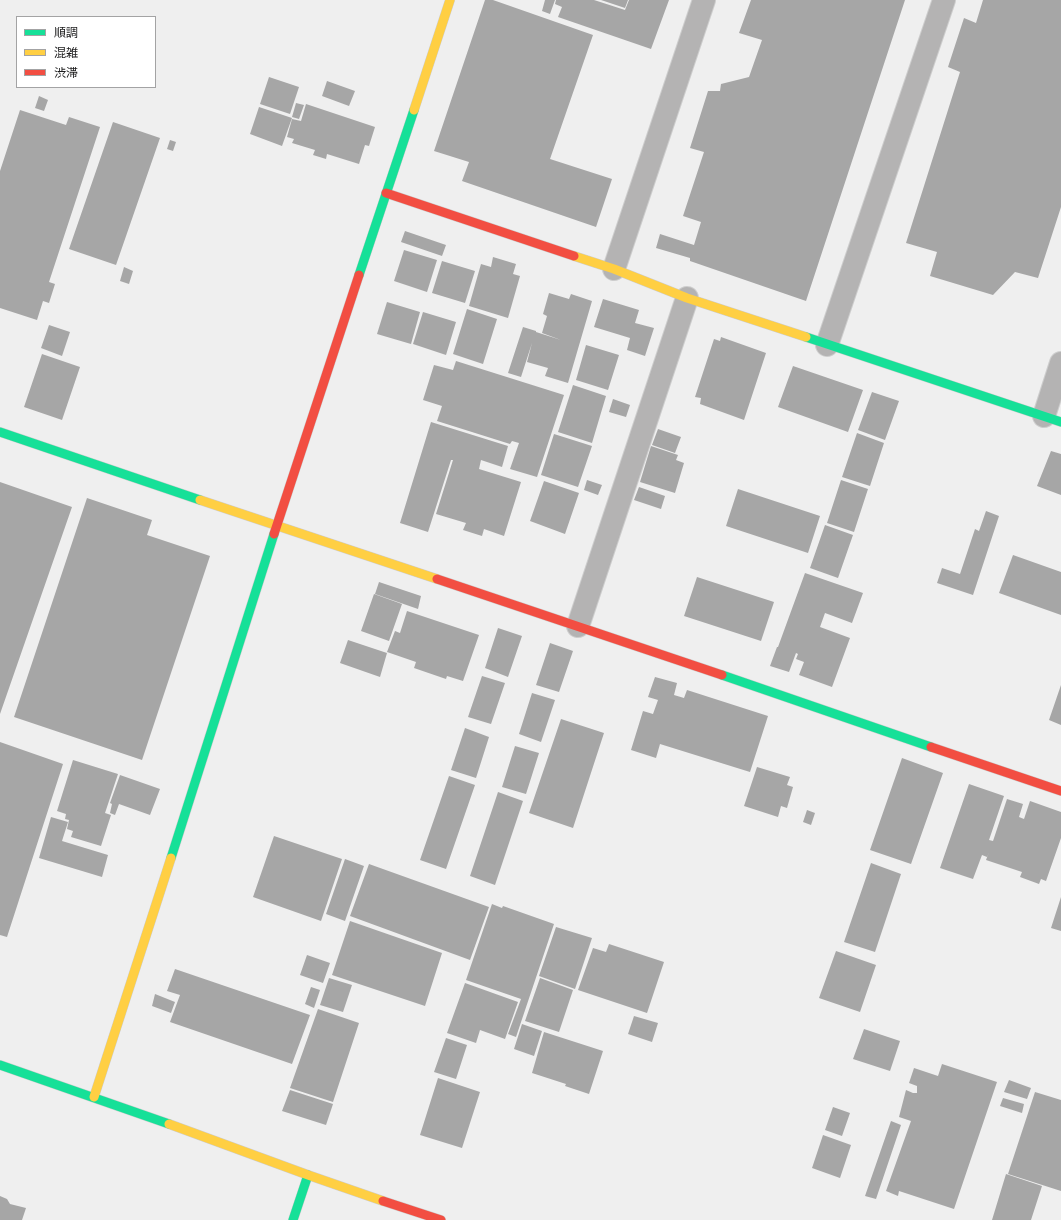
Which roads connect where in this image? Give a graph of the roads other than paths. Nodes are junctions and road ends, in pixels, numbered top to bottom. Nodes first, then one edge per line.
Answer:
1 (450, 0) edge
2 (704, 0) edge
3 (944, 0) edge
4 (386, 193) junction
5 (614, 268) junction
6 (687, 298) junction
7 (827, 345) junction
8 (1061, 363) edge
9 (1052, 419) edge
10 (0, 432) edge
11 (277, 526) junction
12 (578, 626) junction
13 (1061, 791) edge
14 (0, 1065) edge
15 (94, 1097) junction
16 (308, 1175) junction
17 (293, 1220) edge
18 (441, 1220) edge

1 - 4 street
2 - 5 street
3 - 7 street
4 - 5 street
4 - 11 street
5 - 6 street
6 - 7 street
6 - 12 street
7 - 9 street
8 - 9 street
10 - 11 street
11 - 12 street
11 - 15 street
12 - 13 street
14 - 15 street
15 - 16 street
16 - 17 street
16 - 18 street

